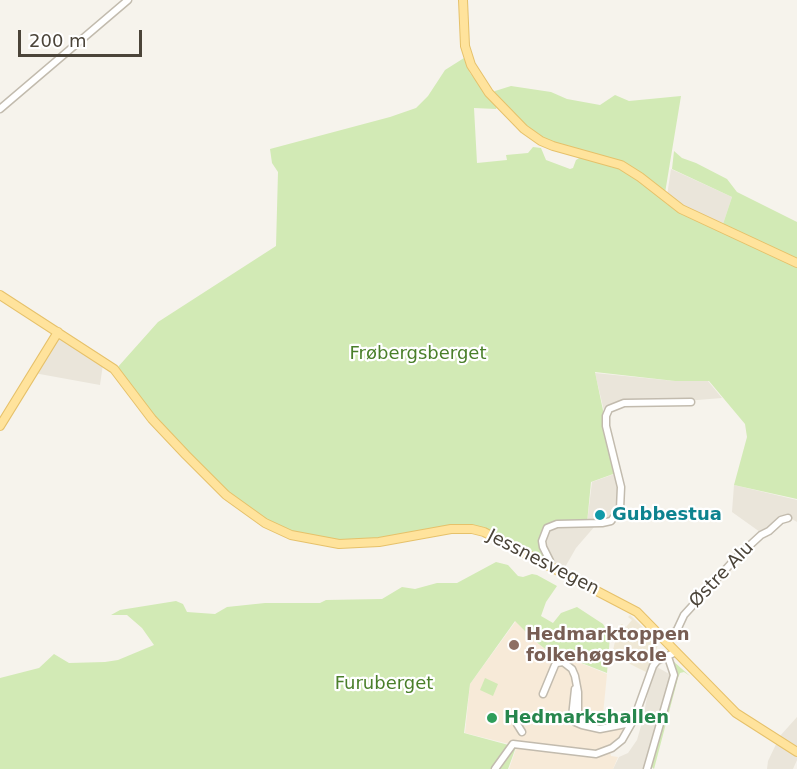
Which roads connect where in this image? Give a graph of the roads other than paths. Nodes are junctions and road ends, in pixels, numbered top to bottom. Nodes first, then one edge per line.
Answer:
1 (129, 0) edge
2 (463, 0) edge
3 (0, 109) edge
4 (797, 263) edge
5 (0, 295) edge
6 (58, 332) junction
7 (691, 402) dead end
8 (0, 426) edge
9 (788, 518) dead end
10 (550, 566) junction
11 (665, 640) junction
12 (676, 652) junction
13 (668, 657) junction
14 (543, 694) dead end
15 (632, 723) junction
16 (517, 724) dead end
17 (522, 732) dead end
18 (797, 752) edge
19 (495, 769) edge
20 (647, 769) edge

1 - 3 street
2 - 4 main road
5 - 6 main road, Jessnesvegen
6 - 8 main road
6 - 10 main road, Jessnesvegen
7 - 10 street
9 - 11 street, Østre Alu
10 - 11 main road, Jessnesvegen
11 - 12 main road, Jessnesvegen
12 - 13 street
12 - 18 main road, Jessnesvegen
13 - 15 street
13 - 20 street
14 - 15 street
15 - 19 street
16 - 17 street

